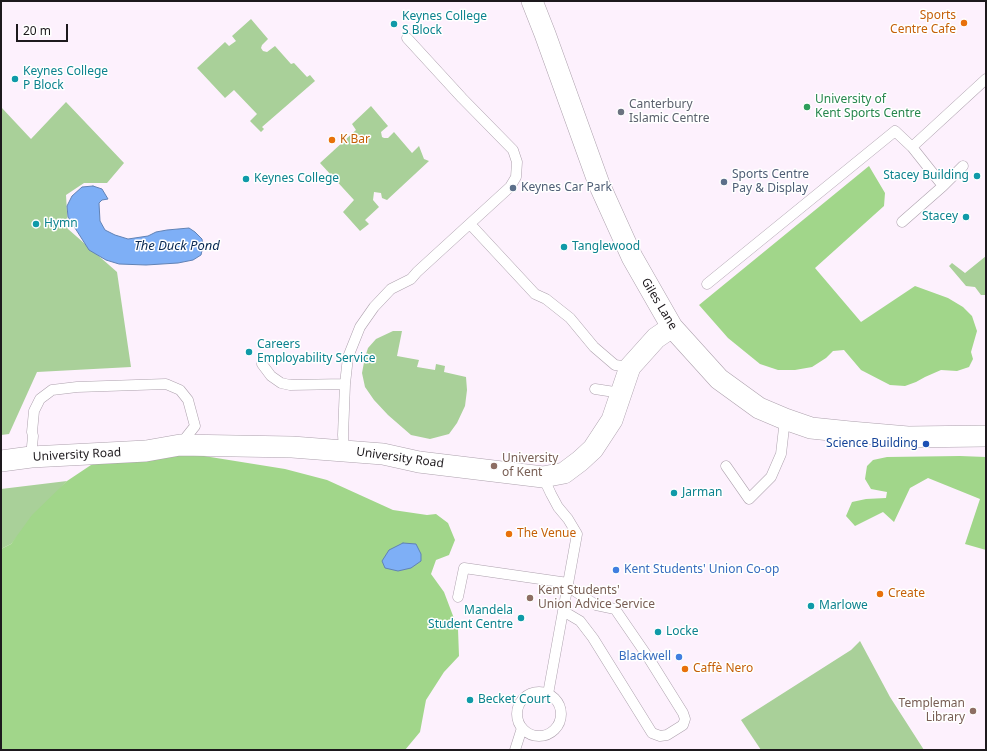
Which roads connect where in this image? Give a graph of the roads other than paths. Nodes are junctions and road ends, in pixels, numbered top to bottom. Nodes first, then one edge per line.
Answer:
1 (532, 1) edge
2 (407, 38) dead end
3 (986, 79) edge
4 (912, 147) junction
5 (963, 166) dead end
6 (943, 186) junction
7 (902, 222) dead end
8 (470, 224) junction
9 (707, 284) dead end
10 (672, 327) junction
11 (262, 364) dead end
12 (630, 367) junction
13 (344, 384) junction
14 (595, 390) dead end
15 (621, 393) junction
16 (785, 419) junction
17 (986, 436) edge
18 (180, 445) junction
19 (344, 450) junction
20 (31, 457) junction
21 (1, 461) edge
22 (726, 466) dead end
23 (543, 477) junction
24 (568, 585) junction
25 (458, 597) dead end
26 (563, 611) junction
27 (548, 694) junction
28 (522, 728) junction
29 (514, 750) edge

1 - 10 street, Giles Lane
2 - 8 lane
3 - 4 lane
4 - 6 lane
4 - 9 lane
5 - 6 lane
6 - 7 lane
8 - 12 lane
8 - 13 lane
10 - 12 street, University Road
10 - 16 street, Giles Lane
11 - 13 lane
12 - 15 street, University Road
13 - 19 lane
14 - 15 lane
15 - 23 street, University Road
16 - 17 street, Giles Lane
16 - 22 lane
18 - 19 street, University Road
18 - 20 street, University Road
18 - 20 lane
19 - 23 street, University Road
20 - 21 street, University Road
23 - 24 lane
24 - 25 lane
24 - 26 lane
24 - 26 lane
26 - 27 lane
27 - 28 lane
27 - 28 lane
28 - 29 lane

